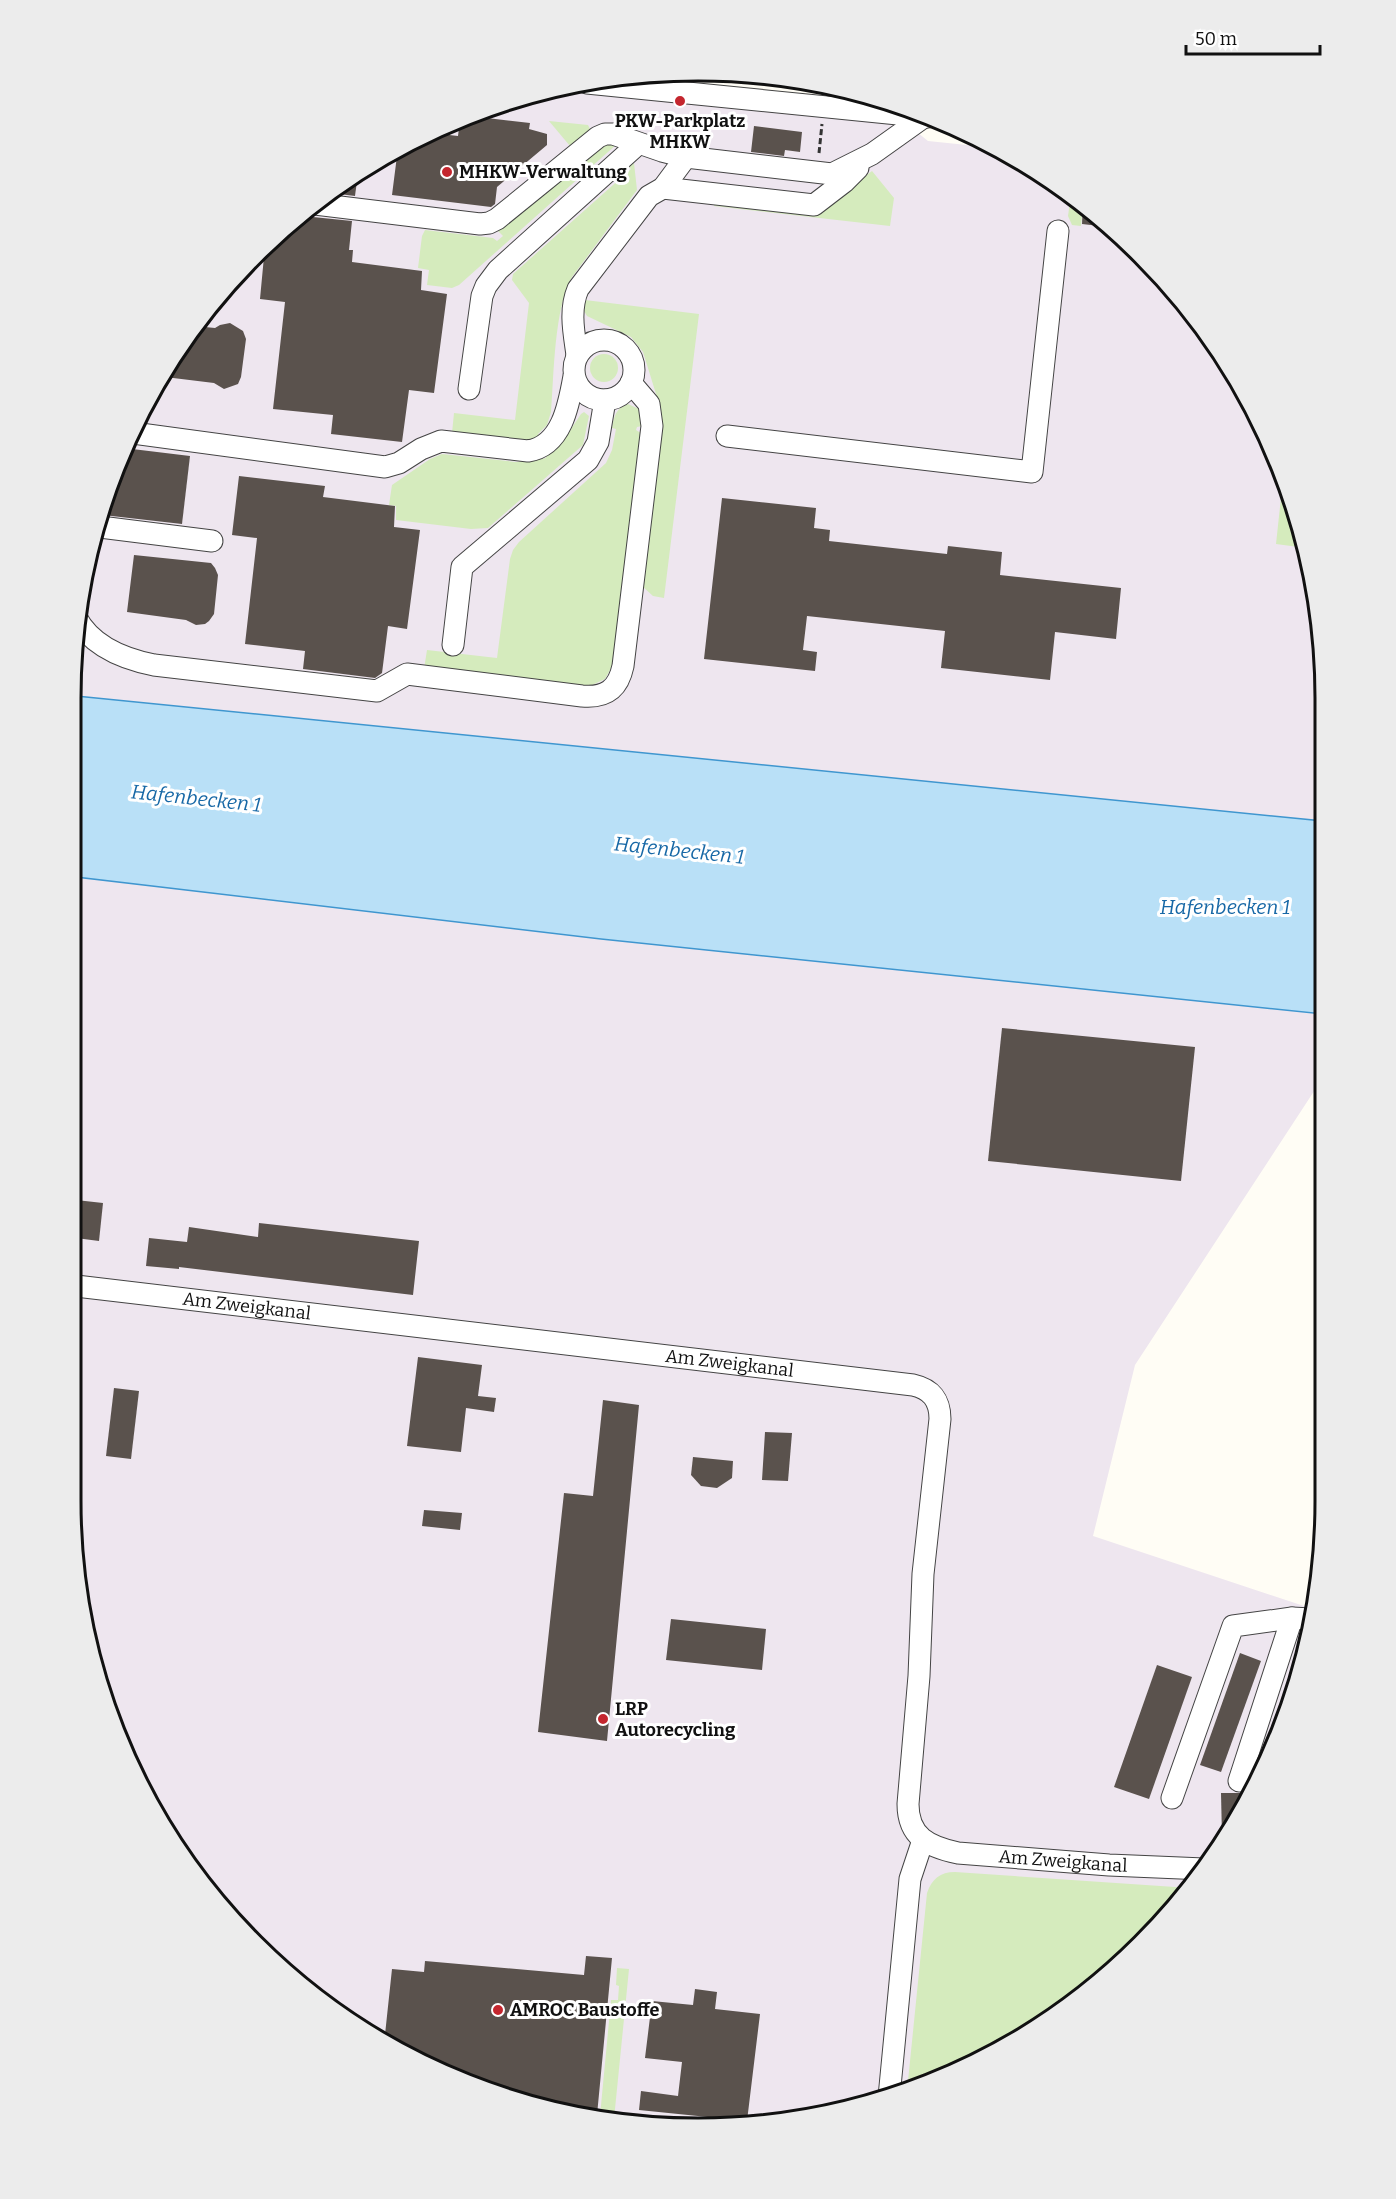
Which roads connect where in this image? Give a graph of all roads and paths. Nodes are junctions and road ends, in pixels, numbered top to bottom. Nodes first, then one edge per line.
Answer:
1 (617, 86) edge
2 (824, 107) junction
3 (896, 114) edge
4 (918, 122) edge
5 (638, 144) junction
6 (872, 154) junction
7 (686, 157) junction
8 (816, 157) dead end
9 (663, 188) junction
10 (327, 205) edge
11 (1059, 231) dead end
12 (577, 355) junction
13 (574, 376) junction
14 (631, 383) junction
15 (469, 389) dead end
16 (604, 400) junction
17 (141, 434) edge
18 (727, 436) dead end
19 (105, 528) edge
20 (212, 540) dead end
21 (85, 630) edge
22 (453, 645) dead end
23 (81, 1287) edge
24 (1301, 1618) edge
25 (1248, 1780) edge
26 (1172, 1798) dead end
27 (923, 1840) junction
28 (1193, 1869) edge
29 (890, 2087) edge

1 - 2 street
2 - 3 street
2 - 8 path
4 - 6 street
5 - 7 street
5 - 10 street
5 - 15 street
6 - 7 street
6 - 9 street
7 - 9 street
9 - 12 street
11 - 18 street
12 - 13 street
12 - 14 street
13 - 16 street
13 - 17 street
14 - 16 street
14 - 21 street
16 - 22 street
19 - 20 street
23 - 27 street, Am Zweigkanal
24 - 25 street
24 - 26 street
27 - 28 street, Am Zweigkanal
27 - 29 street

